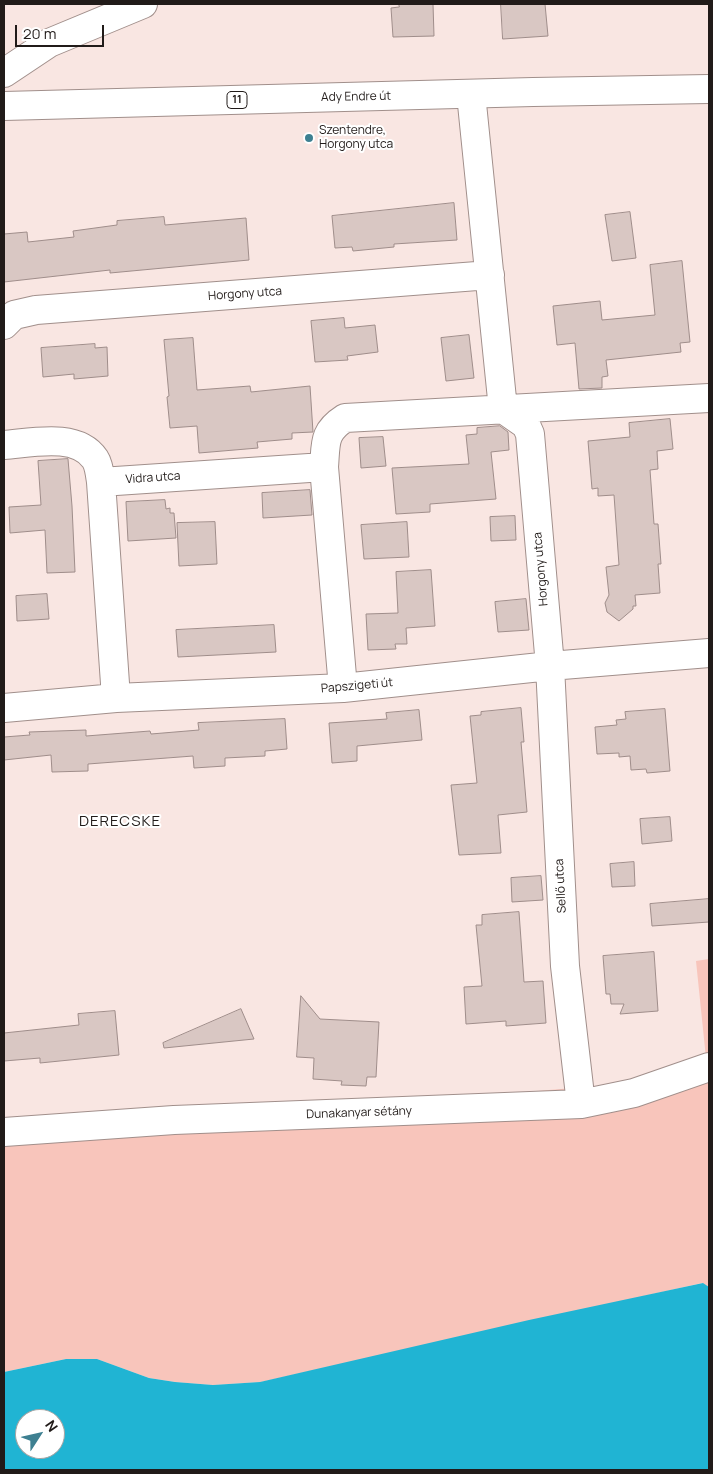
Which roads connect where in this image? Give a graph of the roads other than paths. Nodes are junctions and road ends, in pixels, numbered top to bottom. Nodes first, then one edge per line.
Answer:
1 (143, 4) edge
2 (4, 73) edge
3 (709, 89) edge
4 (471, 94) junction
5 (4, 106) edge
6 (490, 275) junction
7 (4, 324) edge
8 (709, 398) edge
9 (503, 409) junction
10 (4, 441) edge
11 (324, 467) junction
12 (101, 482) junction
13 (709, 653) edge
14 (550, 666) junction
15 (343, 688) junction
16 (116, 698) junction
17 (4, 708) edge
18 (709, 1067) edge
19 (581, 1104) junction
20 (4, 1132) edge

1 - 2 street
3 - 4 street, Ady Endre út / 11
4 - 5 street, Ady Endre út / 11
4 - 6 street
6 - 7 street, Horgony utca
6 - 9 street
8 - 9 street
9 - 11 street
9 - 14 street, Horgony utca
10 - 12 street
11 - 12 street, Vidra utca
11 - 15 street
12 - 16 street
13 - 14 street, Papszigeti út
14 - 15 street, Papszigeti út
14 - 19 street, Sellő utca
15 - 16 street, Papszigeti út
16 - 17 street, Papszigeti út
18 - 19 street, Dunakanyar sétány
19 - 20 street, Dunakanyar sétány

